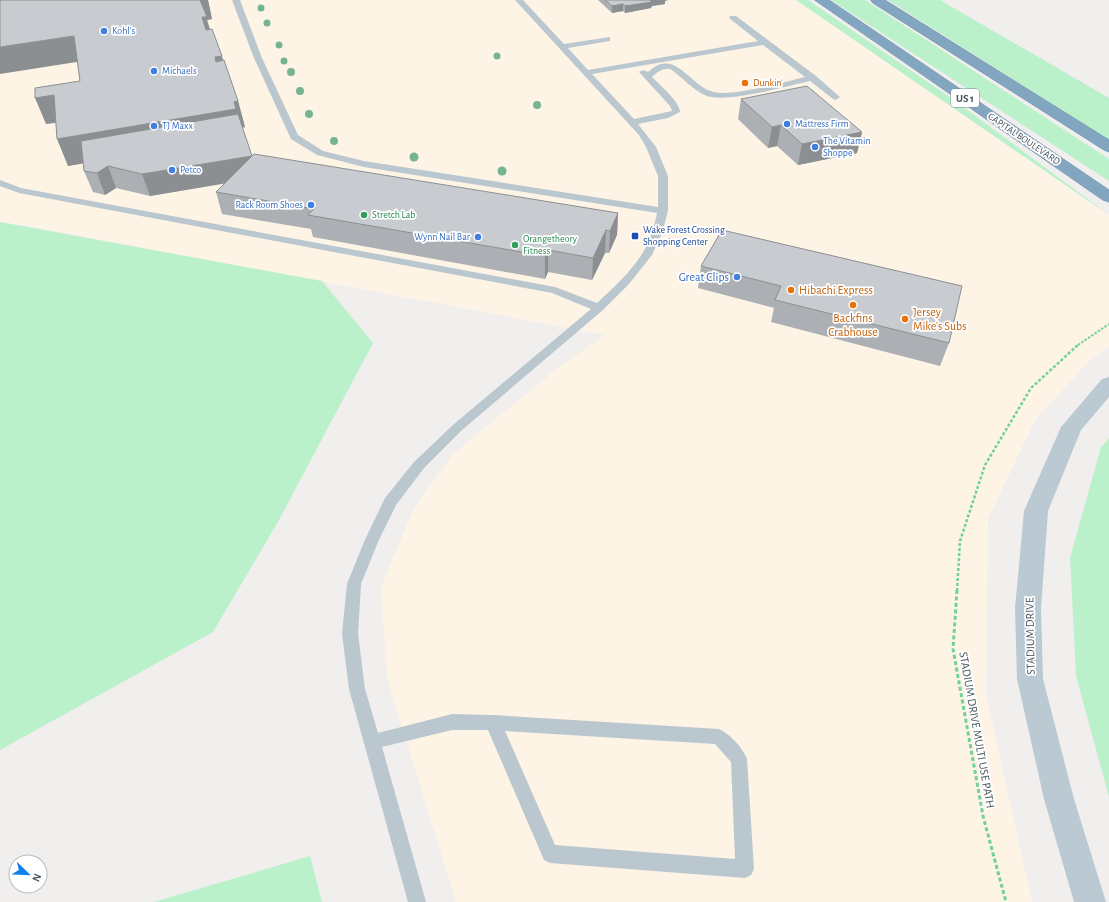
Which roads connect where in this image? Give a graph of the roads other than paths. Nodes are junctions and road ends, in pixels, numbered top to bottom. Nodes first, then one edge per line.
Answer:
1 (236, 0) edge
2 (519, 0) edge
3 (821, 0) edge
4 (878, 0) edge
5 (734, 18) dead end
6 (607, 39) dead end
7 (765, 42) junction
8 (562, 47) junction
9 (636, 64) junction
10 (587, 73) junction
11 (648, 77) junction
12 (813, 78) junction
13 (836, 97) dead end
14 (632, 122) junction
15 (1109, 147) edge
16 (0, 183) edge
17 (1109, 197) edge
18 (663, 211) junction
19 (599, 308) junction
20 (1109, 384) edge
21 (493, 723) junction
22 (372, 742) junction
23 (417, 902) edge
24 (1090, 902) edge

1 - 18 lane
2 - 8 lane
3 - 17 highway, CAPITAL BOULEVARD / US 1
4 - 15 highway
5 - 7 lane
6 - 8 lane
7 - 9 lane
7 - 12 lane
8 - 10 lane
9 - 10 lane
9 - 11 lane
10 - 14 lane
11 - 12 lane
11 - 14 lane
12 - 13 lane
14 - 18 lane
16 - 19 lane
18 - 19 lane
19 - 22 lane
20 - 24 street, STADIUM DRIVE
21 - 21 lane
21 - 22 lane
22 - 23 lane

